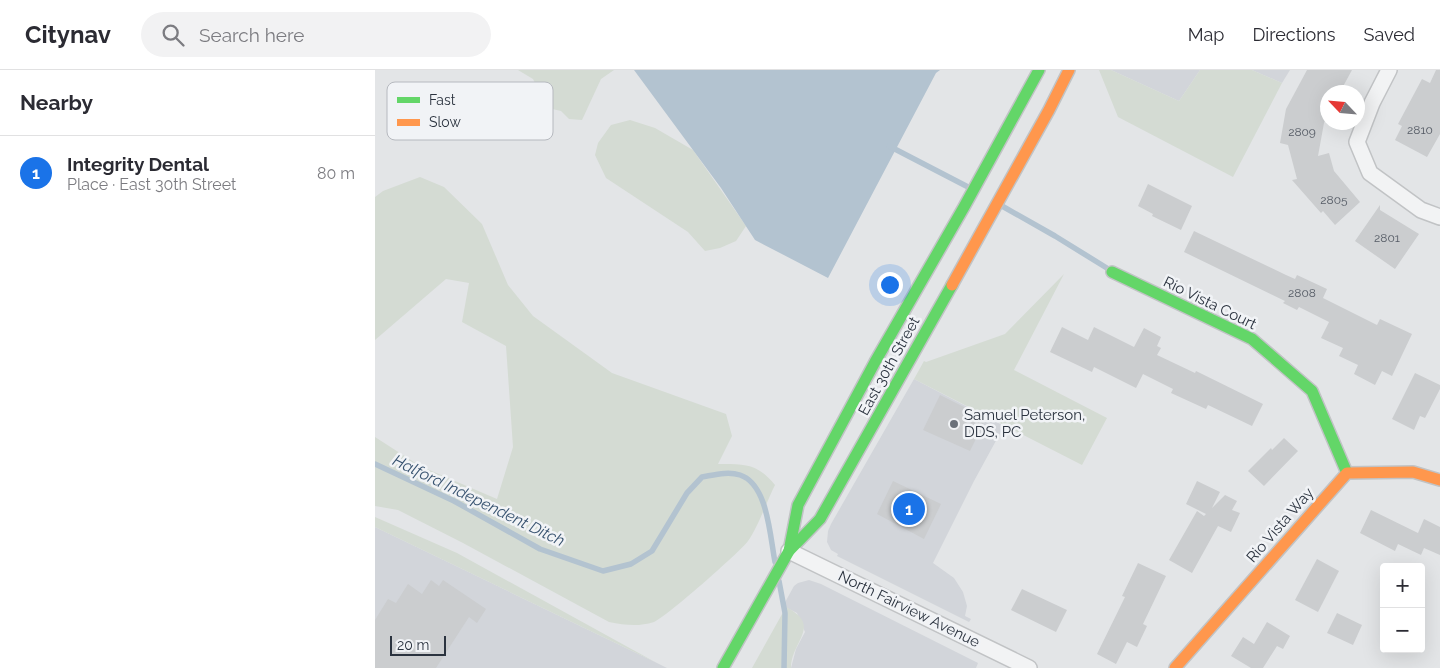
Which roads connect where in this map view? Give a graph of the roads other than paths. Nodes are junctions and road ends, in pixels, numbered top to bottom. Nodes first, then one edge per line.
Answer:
1 (1039, 70) edge
2 (1069, 70) edge
3 (1389, 70) edge
4 (1440, 217) edge
5 (1112, 272) dead end
6 (1347, 473) junction
7 (1440, 480) edge
8 (789, 551) junction
9 (723, 668) edge
10 (1029, 668) edge
11 (1175, 668) edge

1 - 8 main road
2 - 8 main road, East 30th Street
3 - 4 street
5 - 6 main road, Rio Vista Court
6 - 7 main road
6 - 11 main road, Rio Vista Way
8 - 9 main road, East 30th Street
8 - 10 street, North Fairview Avenue

